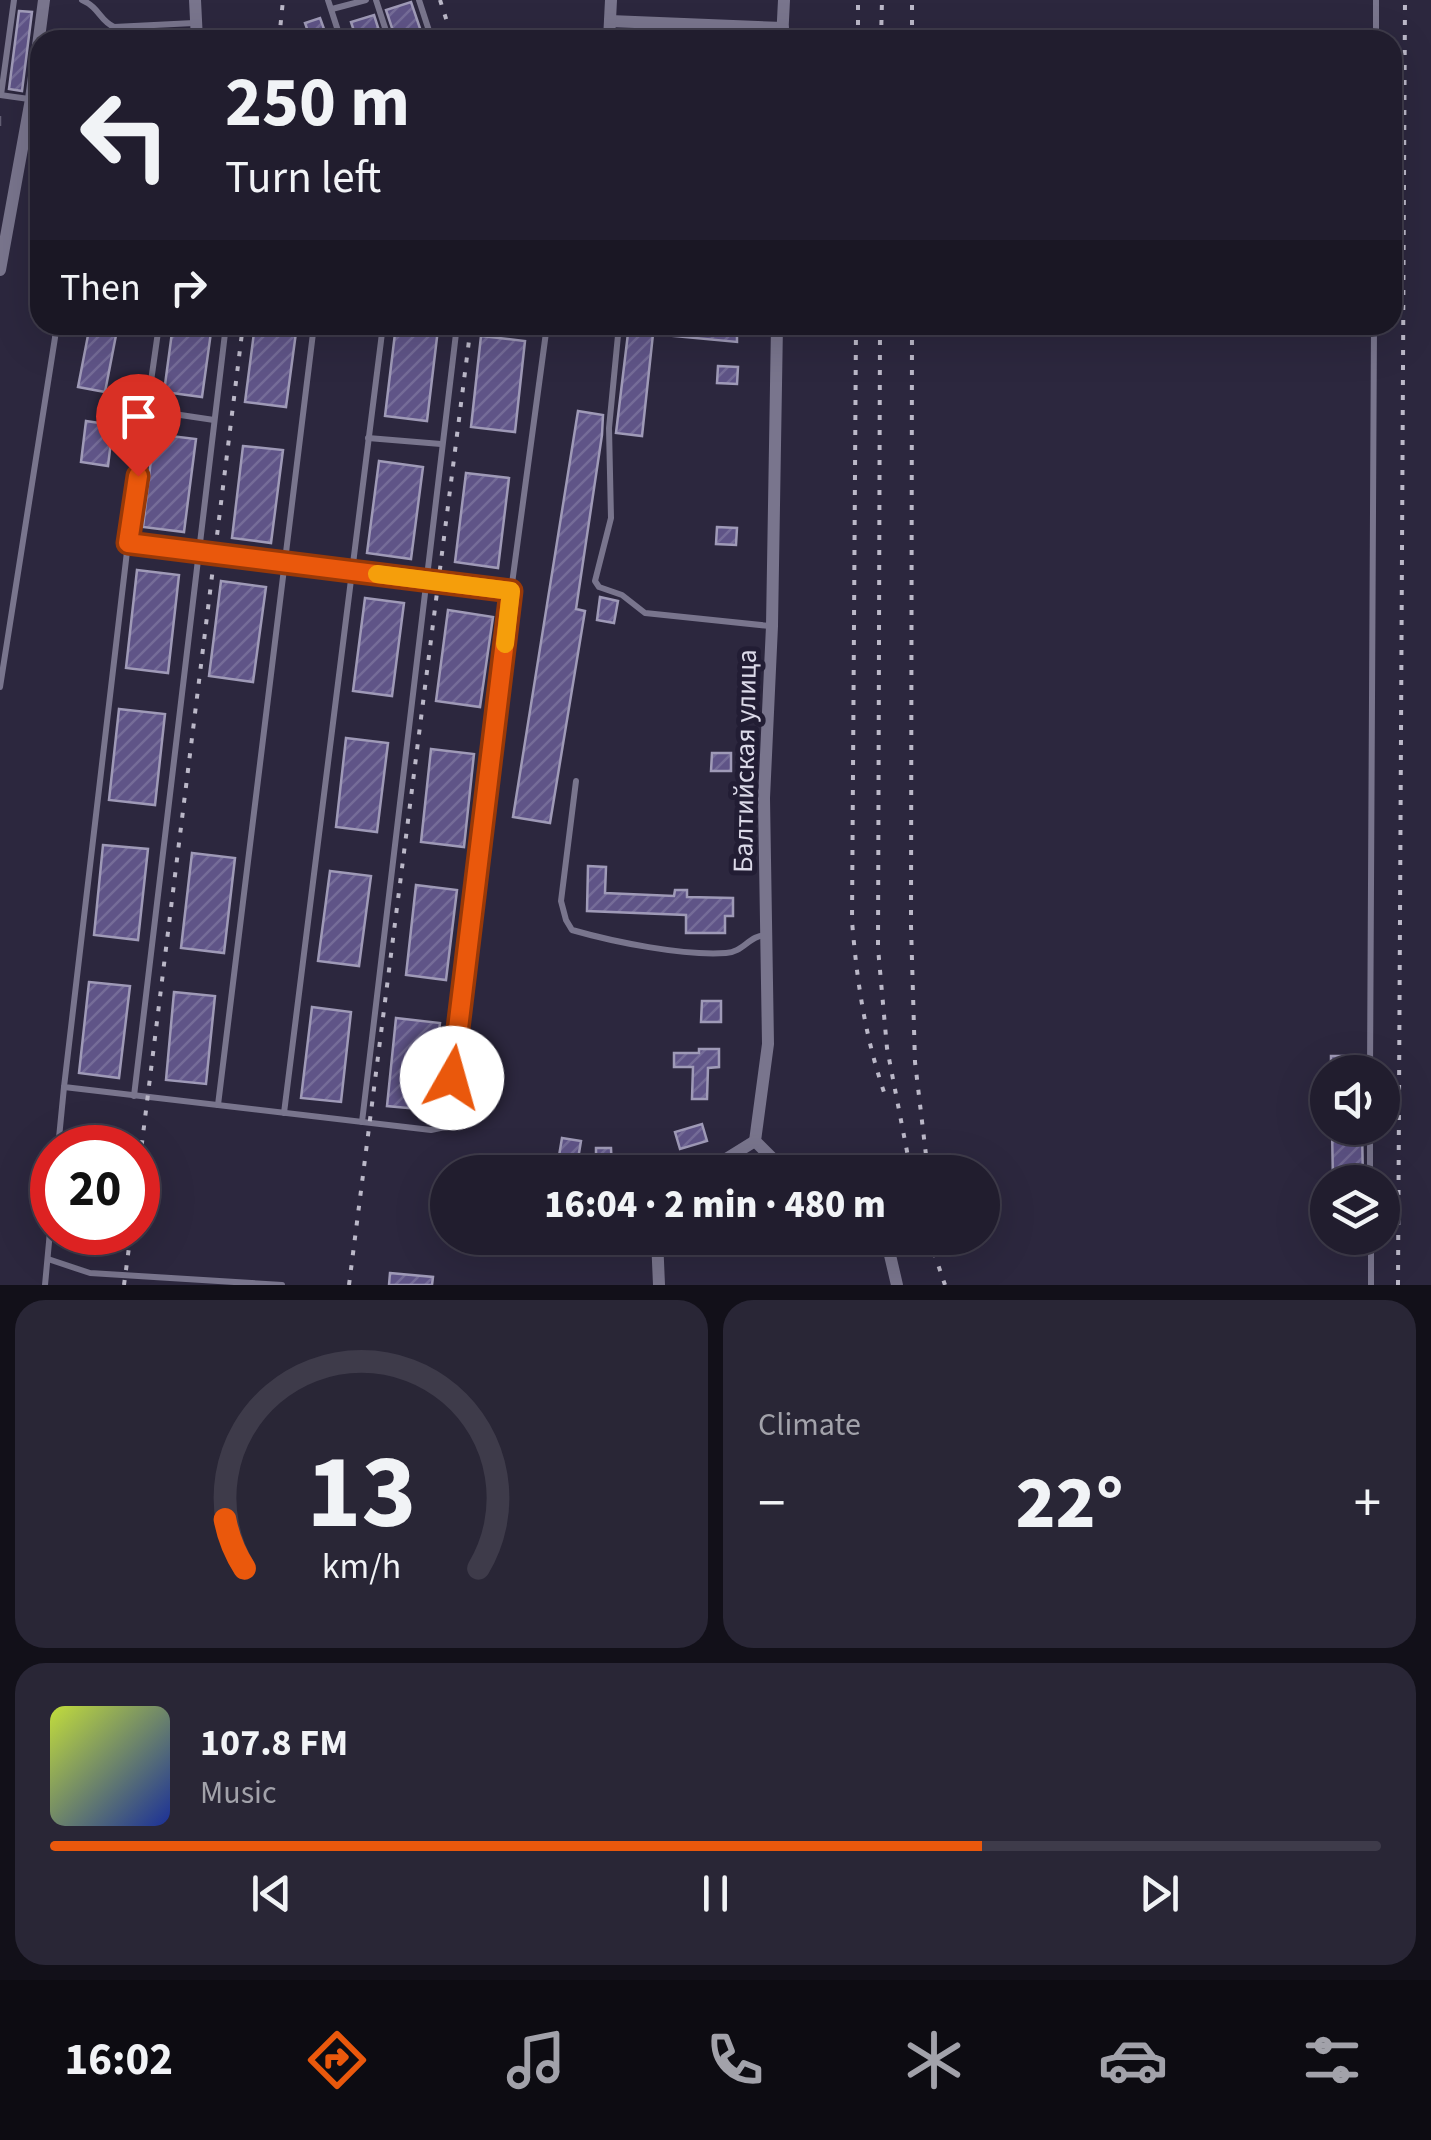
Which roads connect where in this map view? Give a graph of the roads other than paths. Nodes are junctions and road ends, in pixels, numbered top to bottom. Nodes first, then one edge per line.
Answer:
1 (14, 0) edge
2 (44, 0) edge
3 (82, 0) edge
4 (195, 0) edge
5 (328, 0) edge
6 (366, 0) edge
7 (376, 0) edge
8 (419, 0) edge
9 (611, 0) edge
10 (784, 0) edge
11 (1376, 0) edge
12 (332, 10) junction
13 (610, 21) junction
14 (196, 23) junction
15 (40, 30) edge
16 (196, 30) edge
17 (338, 30) edge
18 (386, 30) edge
19 (429, 30) edge
20 (610, 30) edge
21 (729, 30) edge
22 (782, 30) edge
23 (1376, 30) edge
24 (1, 95) edge
25 (30, 99) joint
26 (0, 270) edge
27 (54, 335) edge
28 (158, 335) edge
29 (225, 335) edge
30 (313, 335) edge
31 (382, 335) edge
32 (455, 335) edge
33 (546, 335) edge
34 (619, 335) edge
35 (777, 335) edge
36 (1374, 335) edge
37 (147, 410) junction
38 (214, 420) junction
39 (368, 438) junction
40 (441, 444) junction
41 (128, 543) junction
42 (198, 552) junction
43 (285, 562) junction
44 (352, 571) junction
45 (424, 580) junction
46 (511, 591) junction
47 (772, 626) junction
48 (0, 688) edge
49 (576, 781) dead end
50 (768, 936) junction
51 (1370, 1055) edge
52 (64, 1088) junction
53 (134, 1096) junction
54 (218, 1105) junction
55 (284, 1113) junction
56 (362, 1122) junction
57 (60, 1125) edge
58 (755, 1141) junction
59 (732, 1155) edge
60 (770, 1155) edge
61 (48, 1255) edge
62 (657, 1255) edge
63 (890, 1255) edge
64 (1370, 1255) edge
65 (48, 1258) junction
66 (153, 1282) edge
67 (46, 1285) edge
68 (282, 1285) edge
69 (659, 1285) edge
70 (897, 1285) edge
71 (1371, 1285) edge

1 - 24 lane
2 - 15 street
3 - 14 lane
4 - 14 street
5 - 12 lane
6 - 12 lane
7 - 18 lane
8 - 19 lane
9 - 13 street
10 - 22 street
11 - 23 lane
12 - 17 lane
13 - 20 street
13 - 21 street
14 - 16 street
24 - 25 lane
25 - 26 street
27 - 48 lane
28 - 37 lane
29 - 38 lane
30 - 43 lane
31 - 39 lane
32 - 40 lane
33 - 46 lane
34 - 47 lane
35 - 47 street, Балтийская улица
36 - 51 lane
37 - 38 lane
37 - 41 lane
38 - 42 lane
39 - 40 lane
39 - 44 lane
40 - 45 lane
41 - 42 lane
41 - 52 lane
42 - 43 lane
42 - 53 lane
43 - 44 lane
43 - 54 lane
44 - 45 lane
44 - 55 lane
45 - 46 lane
45 - 56 lane
46 - 56 lane
47 - 50 street, Балтийская улица
49 - 50 lane
50 - 58 street, Балтийская улица
52 - 53 lane
52 - 57 lane
53 - 54 lane
54 - 55 lane
55 - 56 lane
58 - 59 street
58 - 60 street
61 - 65 lane
62 - 69 street
63 - 70 street
64 - 71 lane
65 - 66 lane
65 - 67 lane
66 - 68 lane

